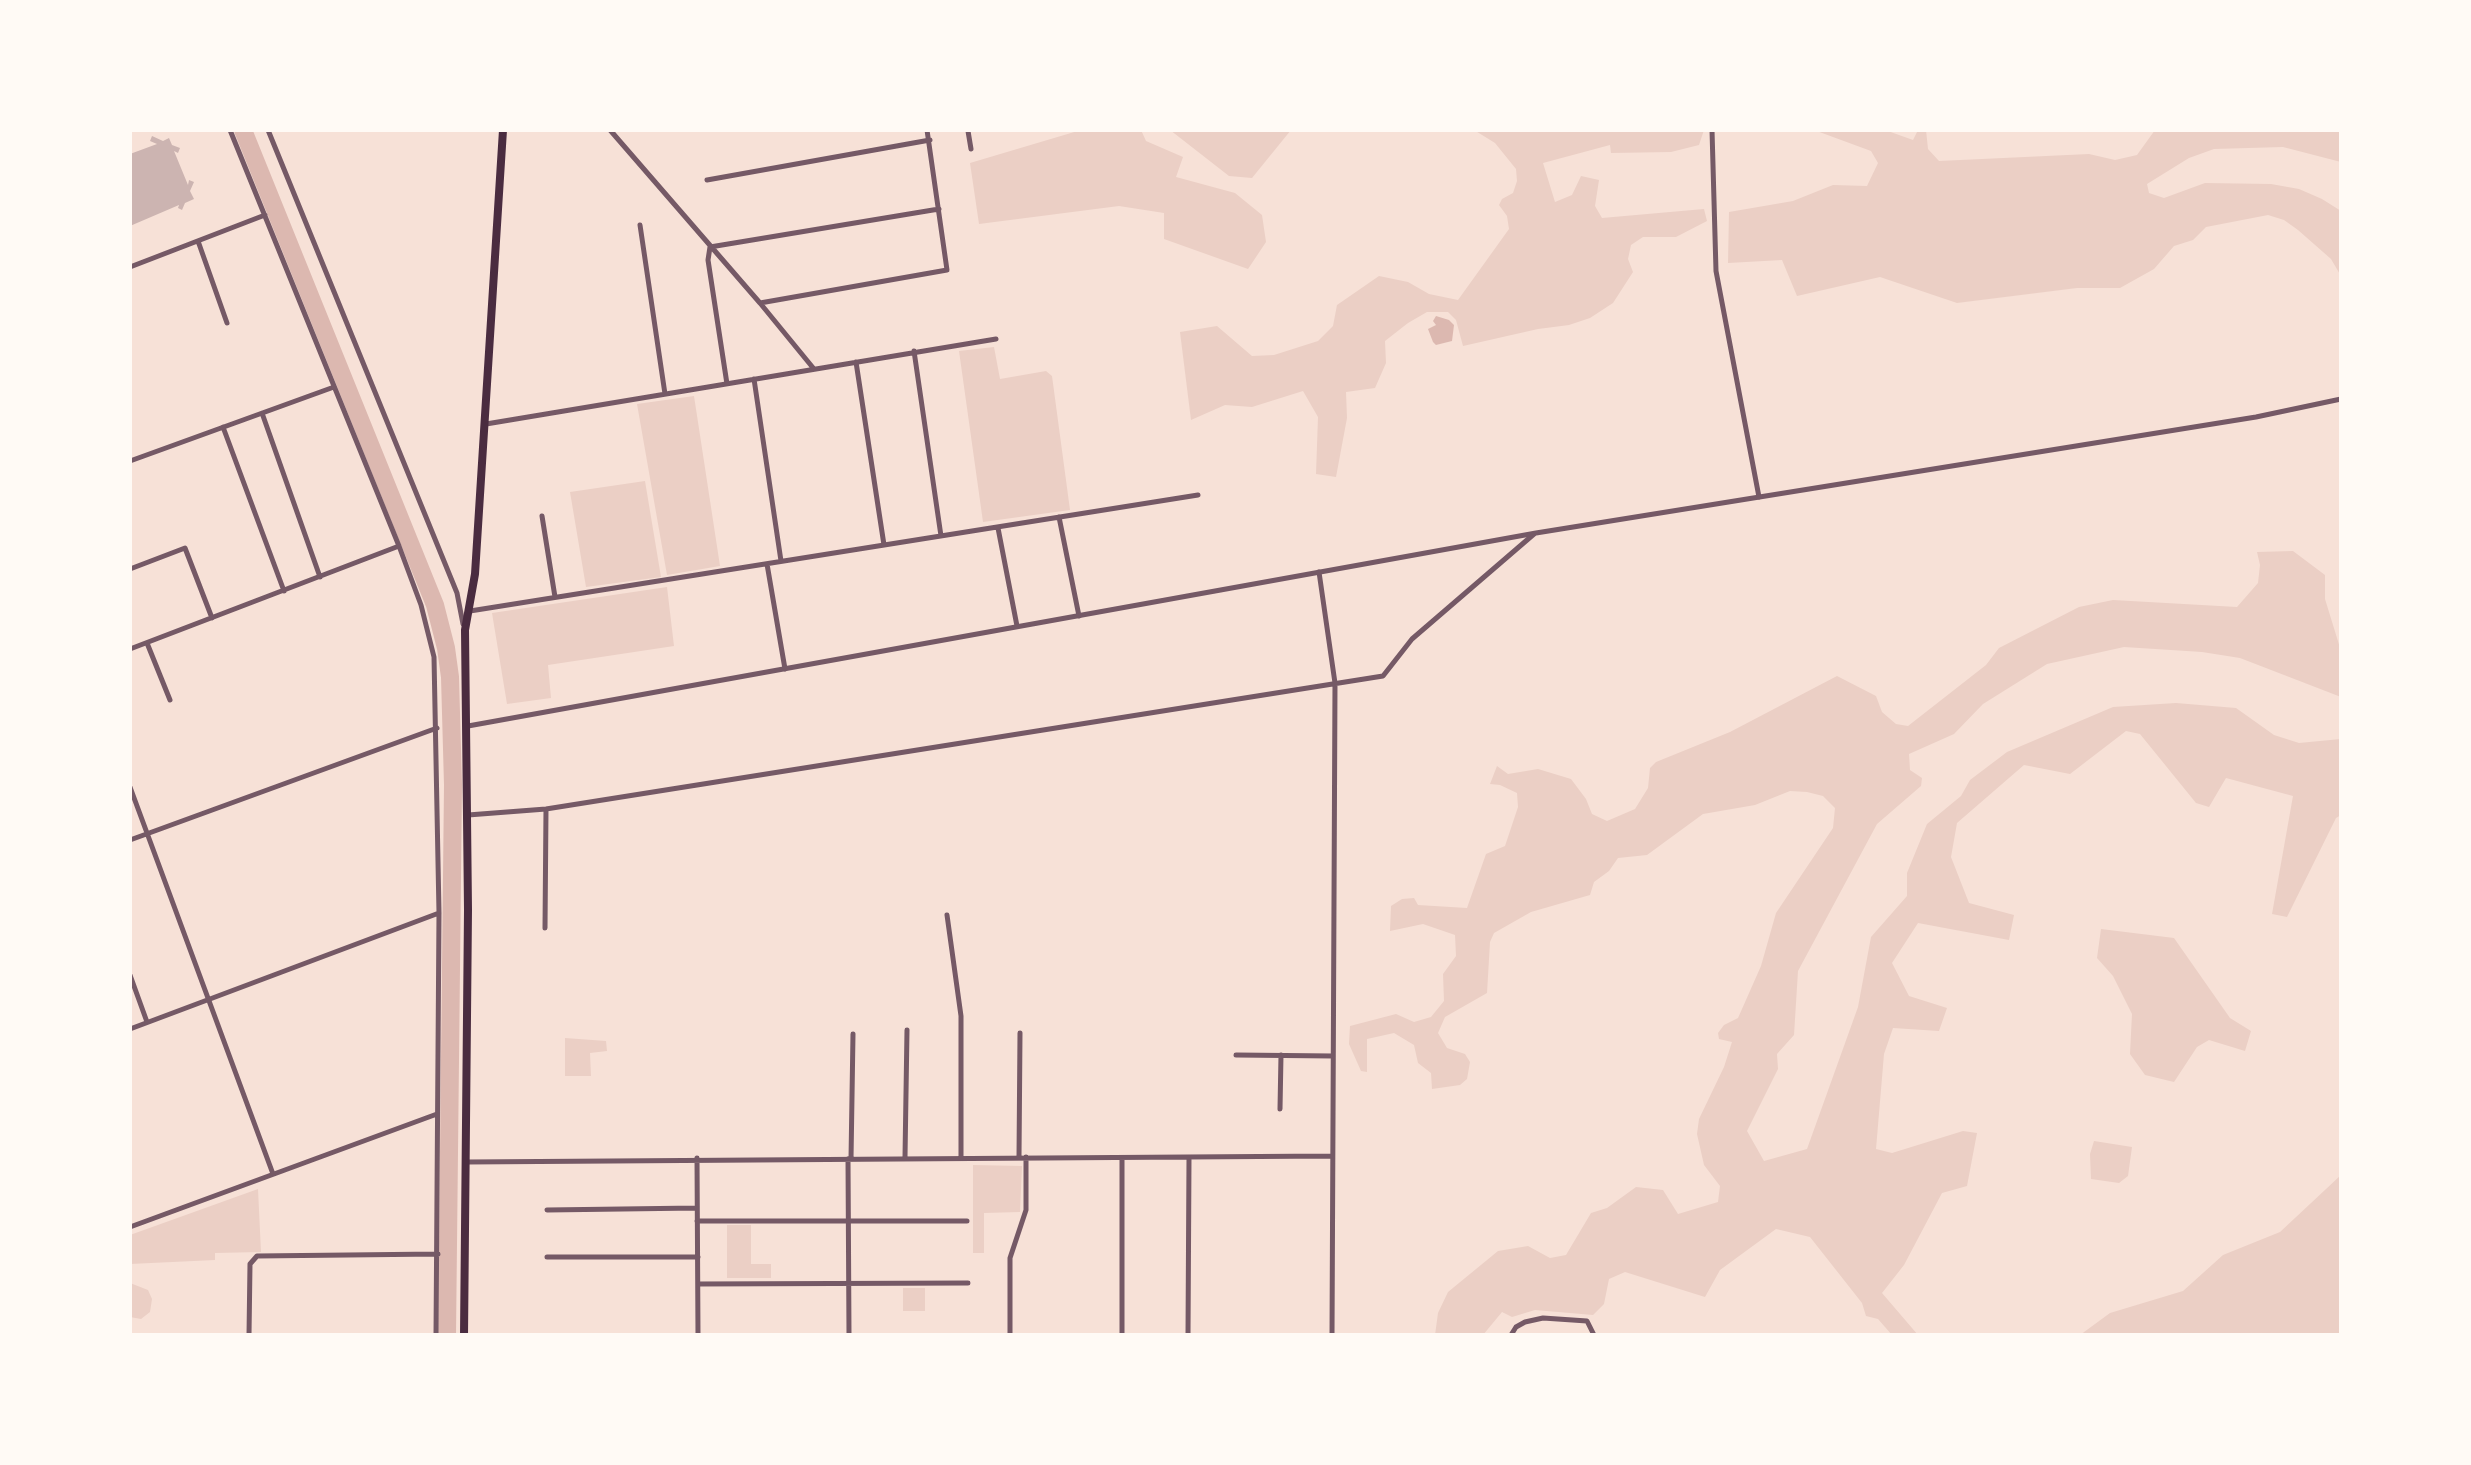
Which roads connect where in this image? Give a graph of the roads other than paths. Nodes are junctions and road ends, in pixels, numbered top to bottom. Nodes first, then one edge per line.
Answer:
1 (230, 130) edge
2 (268, 130) edge
3 (503, 130) edge
4 (610, 130) edge
5 (927, 130) edge
6 (969, 130) edge
7 (1712, 130) edge
8 (930, 140) junction
9 (971, 148) dead end
10 (707, 180) dead end
11 (939, 209) junction
12 (265, 215) junction
13 (640, 225) dead end
14 (198, 241) junction
15 (710, 247) junction
16 (130, 267) edge
17 (760, 303) junction
18 (226, 323) dead end
19 (996, 339) dead end
20 (914, 351) junction
21 (856, 362) junction
22 (814, 369) junction
23 (754, 379) junction
24 (727, 384) junction
25 (334, 388) junction
26 (665, 394) junction
27 (2341, 398) edge
28 (262, 413) junction
29 (486, 424) junction
30 (223, 427) junction
31 (130, 461) edge
32 (1198, 495) dead end
33 (1759, 497) junction
34 (542, 516) dead end
35 (1059, 517) junction
36 (998, 528) junction
37 (1536, 533) junction
38 (941, 536) junction
39 (399, 546) junction
40 (884, 546) junction
41 (781, 562) junction
42 (767, 564) junction
43 (130, 569) edge
44 (1319, 572) junction
45 (320, 577) junction
46 (284, 591) junction
47 (555, 597) junction
48 (469, 611) junction
49 (1079, 616) junction
50 (212, 618) junction
51 (1017, 626) junction
52 (465, 630) junction
53 (147, 642) junction
54 (130, 649) edge
55 (785, 669) junction
56 (1335, 683) junction
57 (170, 700) dead end
58 (464, 727) junction
59 (437, 728) junction
60 (130, 787) edge
61 (546, 810) junction
62 (465, 816) junction
63 (148, 834) junction
64 (130, 840) edge
65 (439, 913) junction
66 (947, 915) dead end
67 (546, 928) dead end
68 (130, 975) edge
69 (207, 1000) junction
70 (147, 1022) junction
71 (130, 1028) edge
72 (908, 1030) dead end
73 (1020, 1033) dead end
74 (853, 1034) dead end
75 (1236, 1055) dead end
76 (1281, 1055) junction
77 (1333, 1056) junction
78 (1280, 1109) dead end
79 (438, 1114) junction
80 (1331, 1156) junction
81 (961, 1157) junction
82 (1023, 1157) junction
83 (697, 1158) junction
84 (905, 1158) junction
85 (1122, 1158) junction
86 (1189, 1158) junction
87 (850, 1159) junction
88 (467, 1162) junction
89 (273, 1174) junction
90 (697, 1208) junction
91 (547, 1210) dead end
92 (697, 1221) junction
93 (849, 1221) junction
94 (967, 1221) dead end
95 (130, 1227) edge
96 (438, 1254) junction
97 (548, 1257) dead end
98 (698, 1257) junction
99 (849, 1283) junction
100 (968, 1283) dead end
101 (698, 1284) junction
102 (248, 1335) edge
103 (436, 1335) edge
104 (464, 1335) edge
105 (698, 1335) edge
106 (849, 1335) edge
107 (1010, 1335) edge
108 (1122, 1335) edge
109 (1188, 1335) edge
110 (1332, 1335) edge
111 (1511, 1335) edge
112 (1594, 1335) edge

1 - 12 street
2 - 52 street
3 - 29 main road
4 - 15 street
5 - 8 street
6 - 9 street
7 - 33 street
8 - 10 street
8 - 11 street
11 - 15 street
11 - 17 street
12 - 14 street
12 - 25 street
13 - 26 street
14 - 16 street
14 - 18 street
15 - 17 street
15 - 24 street
17 - 22 street
19 - 20 street
20 - 21 street
20 - 38 street
21 - 22 street
21 - 40 street
22 - 23 street
23 - 24 street
23 - 41 street
24 - 26 street
25 - 28 street
25 - 39 street
26 - 29 street
27 - 33 street
28 - 30 street
28 - 45 street
29 - 48 main road
30 - 31 street
30 - 46 street
32 - 35 street
33 - 37 street
34 - 47 street
35 - 36 street
35 - 49 street
36 - 38 street
36 - 51 street
37 - 44 street
37 - 56 street
38 - 40 street
39 - 45 street
39 - 59 street
40 - 41 street
41 - 42 street
42 - 47 street
42 - 55 street
43 - 50 street
44 - 49 street
44 - 56 street
45 - 46 street
46 - 50 street
47 - 48 street
48 - 52 main road
49 - 51 street
50 - 53 street
51 - 55 street
52 - 58 main road
53 - 54 street
53 - 57 street
55 - 58 street
56 - 61 street
56 - 77 street
58 - 62 main road
59 - 63 street
59 - 65 street
60 - 63 street
61 - 62 street
61 - 67 street
62 - 88 main road
63 - 64 street
63 - 69 street
65 - 69 street
65 - 79 street
66 - 81 street
68 - 70 street
69 - 70 street
69 - 89 street
70 - 71 street
72 - 84 street
73 - 82 street
74 - 87 street
75 - 76 street
76 - 77 street
76 - 78 street
77 - 80 street
79 - 89 street
79 - 96 street
80 - 86 street
80 - 110 street
81 - 82 street
81 - 84 street
82 - 85 street
82 - 107 street
83 - 87 street
83 - 88 street
83 - 90 street
84 - 87 street
85 - 86 street
85 - 108 street
86 - 109 street
87 - 93 street
88 - 104 main road
89 - 95 street
90 - 91 street
90 - 92 street
92 - 93 street
92 - 98 street
93 - 94 street
93 - 99 street
96 - 102 street
96 - 103 street
97 - 98 street
98 - 101 street
99 - 100 street
99 - 101 street
99 - 106 street
101 - 105 street
111 - 112 street

